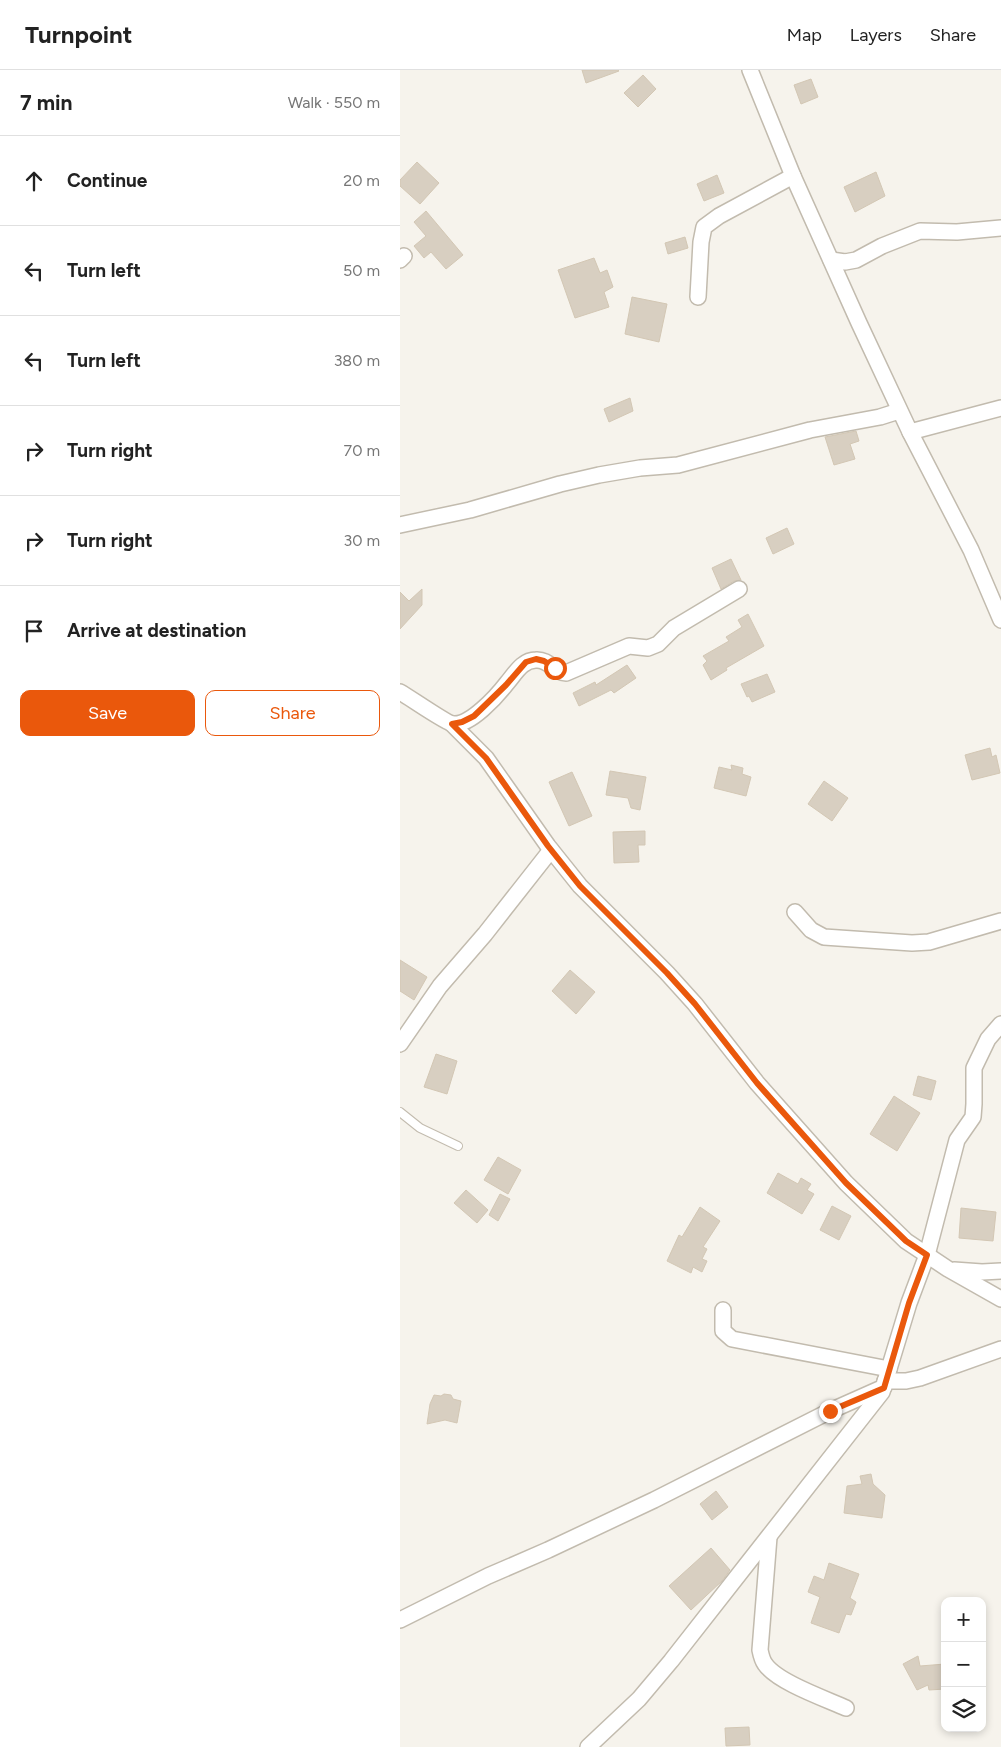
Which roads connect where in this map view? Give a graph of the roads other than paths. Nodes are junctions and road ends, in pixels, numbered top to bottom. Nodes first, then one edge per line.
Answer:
1 (750, 70) edge
2 (793, 176) junction
3 (1001, 228) edge
4 (831, 260) junction
5 (698, 297) dead end
6 (1001, 408) edge
7 (900, 411) junction
8 (910, 432) junction
9 (400, 525) edge
10 (739, 589) dead end
11 (1001, 620) edge
12 (400, 692) edge
13 (452, 724) junction
14 (551, 850) junction
15 (796, 912) dead end
16 (1001, 921) edge
17 (1001, 1024) edge
18 (400, 1044) edge
19 (400, 1112) edge
20 (458, 1146) dead end
21 (927, 1255) junction
22 (948, 1270) junction
23 (1001, 1271) edge
24 (1001, 1299) edge
25 (723, 1310) dead end
26 (1001, 1349) edge
27 (886, 1379) junction
28 (769, 1537) junction
29 (400, 1620) edge
30 (846, 1708) dead end
31 (588, 1747) edge

1 - 2 street
2 - 4 street
2 - 5 street
3 - 4 street
4 - 7 street
6 - 8 street
7 - 8 street
7 - 9 street
8 - 11 street
10 - 13 street
12 - 13 street
13 - 14 street
14 - 18 street
14 - 21 street
15 - 16 street
17 - 21 street
19 - 20 lane
21 - 22 street
21 - 27 street
22 - 23 street
22 - 24 street
25 - 27 street
26 - 27 street
27 - 28 street
27 - 29 street
28 - 30 street
28 - 31 street

